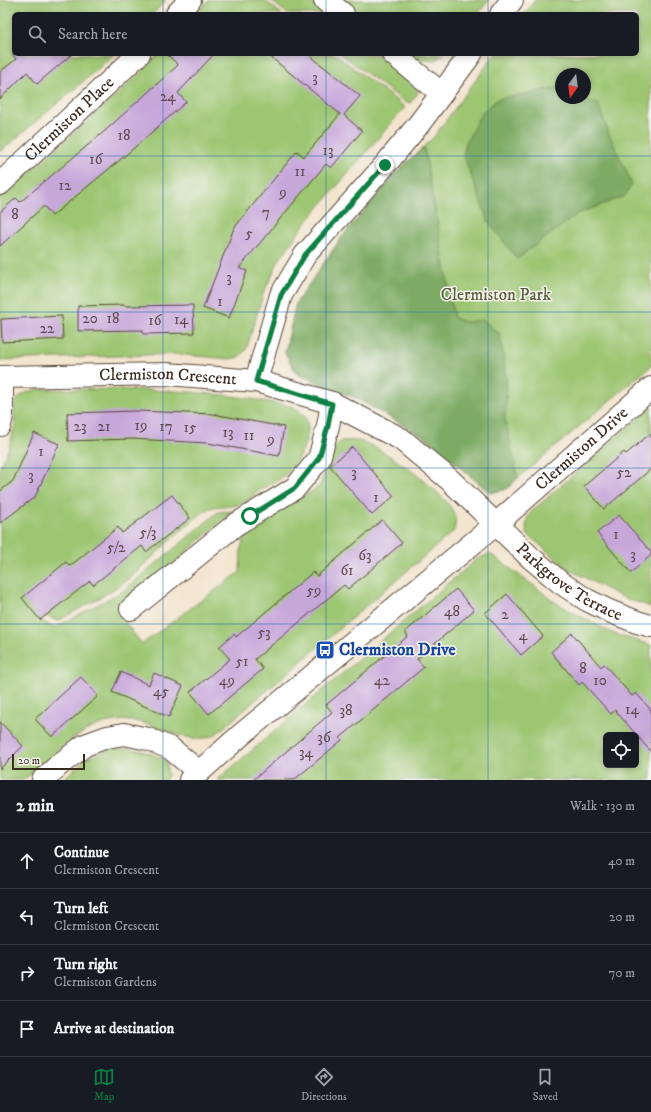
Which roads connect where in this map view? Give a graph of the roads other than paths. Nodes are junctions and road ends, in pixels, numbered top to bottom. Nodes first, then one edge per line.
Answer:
1 (190, 0) edge
2 (325, 0) edge
3 (512, 0) edge
4 (179, 12) edge
5 (340, 12) edge
6 (503, 12) edge
7 (137, 56) edge
8 (395, 56) edge
9 (469, 56) edge
10 (441, 93) junction
11 (0, 184) edge
12 (1, 377) edge
13 (256, 381) junction
14 (651, 388) edge
15 (332, 404) junction
16 (0, 425) edge
17 (496, 524) junction
18 (131, 609) dead end
19 (651, 626) edge
20 (194, 776) edge
21 (43, 780) edge

1 - 4 street
2 - 5 street
3 - 6 street
7 - 11 street, Clermiston Place
8 - 10 street
9 - 10 street
10 - 13 street
12 - 13 street, Clermiston Crescent
12 - 16 street
13 - 15 street, Clermiston Crescent
14 - 17 street, Clermiston Drive
15 - 17 street, Clermiston Crescent
15 - 18 street
17 - 19 street, Parkgrove Terrace
17 - 20 street, Clermiston Drive
20 - 21 street, Clermiston Drive

